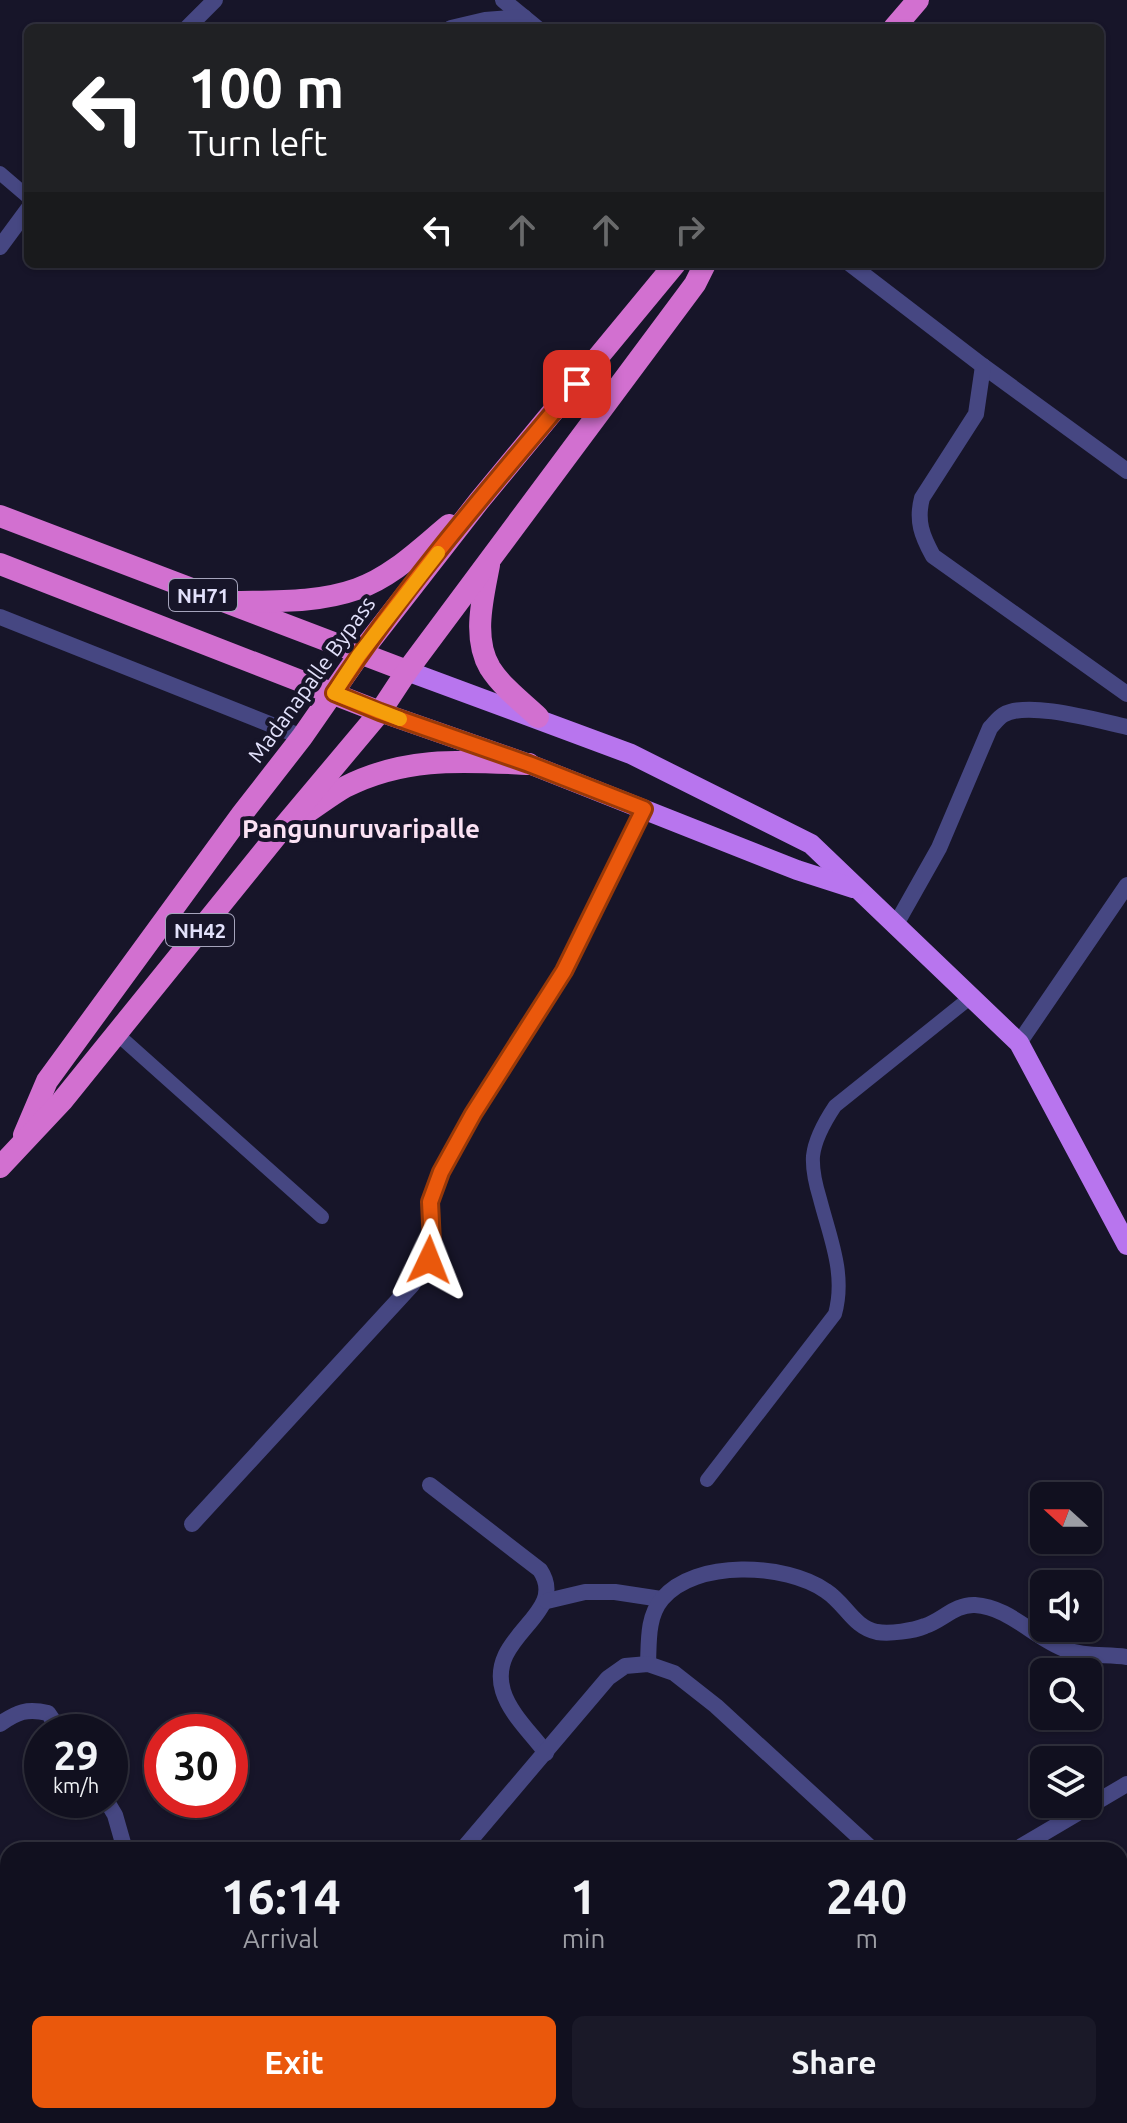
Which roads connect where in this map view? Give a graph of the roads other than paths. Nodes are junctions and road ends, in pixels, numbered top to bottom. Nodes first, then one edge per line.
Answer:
1 (215, 0) edge
2 (503, 0) edge
3 (918, 0) edge
4 (530, 23) edge
5 (195, 24) edge
6 (468, 24) edge
7 (897, 24) edge
8 (0, 173) edge
9 (24, 194) edge
10 (24, 214) edge
11 (0, 247) edge
12 (672, 268) edge
13 (703, 268) edge
14 (855, 268) edge
15 (983, 366) junction
16 (1127, 471) edge
17 (479, 501) junction
18 (0, 516) edge
19 (490, 560) junction
20 (0, 564) edge
21 (224, 603) junction
22 (0, 617) edge
23 (359, 655) junction
24 (407, 671) junction
25 (334, 693) junction
26 (1127, 694) edge
27 (380, 712) junction
28 (538, 717) junction
29 (1127, 727) edge
30 (302, 737) junction
31 (529, 764) junction
32 (644, 809) junction
33 (281, 830) junction
34 (1127, 885) edge
35 (857, 889) junction
36 (895, 926) junction
37 (971, 997) junction
38 (117, 1034) junction
39 (1019, 1043) junction
40 (19, 1147) junction
41 (0, 1167) edge
42 (322, 1217) dead end
43 (1127, 1245) edge
44 (707, 1480) dead end
45 (430, 1485) dead end
46 (192, 1524) dead end
47 (661, 1599) junction
48 (547, 1601) junction
49 (1127, 1657) edge
50 (648, 1664) junction
51 (49, 1714) edge
52 (0, 1724) edge
53 (546, 1753) junction
54 (1127, 1784) edge
55 (116, 1818) edge
56 (123, 1842) edge
57 (469, 1842) edge
58 (864, 1842) edge
59 (1029, 1842) edge

1 - 5 street
2 - 4 street
3 - 7 highway
4 - 6 street
8 - 9 lane
10 - 11 street
12 - 17 highway, Madanapalle Bypass / NH42
13 - 19 highway, Madanapalle Bypass / NH42
14 - 15 street
15 - 16 street
15 - 26 street
17 - 21 highway
17 - 23 highway, Madanapalle Bypass / NH42
18 - 21 highway, NH71
19 - 24 highway, Madanapalle Bypass / NH42
19 - 28 highway
20 - 25 highway, NH71
21 - 23 highway, NH71
22 - 30 street
23 - 24 highway, NH71
23 - 25 highway, Madanapalle Bypass / NH42
24 - 27 highway, Madanapalle Bypass / NH42
24 - 28 main road
25 - 27 highway, NH71
25 - 30 highway, Madanapalle Bypass / NH42
27 - 31 main road
27 - 33 highway, Madanapalle Bypass / NH42
28 - 35 main road
29 - 36 street
30 - 40 highway, Madanapalle Bypass / NH42
31 - 32 main road
31 - 33 highway
32 - 35 main road
32 - 46 street
33 - 38 highway, Madanapalle Bypass / NH42
34 - 39 street
35 - 36 main road
36 - 37 main road
37 - 39 main road
37 - 44 lane
38 - 40 highway, Madanapalle Bypass / NH42
38 - 42 lane
39 - 43 main road
40 - 41 highway, Madanapalle Bypass / NH42
45 - 48 street
47 - 48 street
47 - 49 street
47 - 50 street
48 - 53 street
50 - 53 street
50 - 58 street
51 - 52 street
53 - 57 street
54 - 59 street
55 - 56 street

